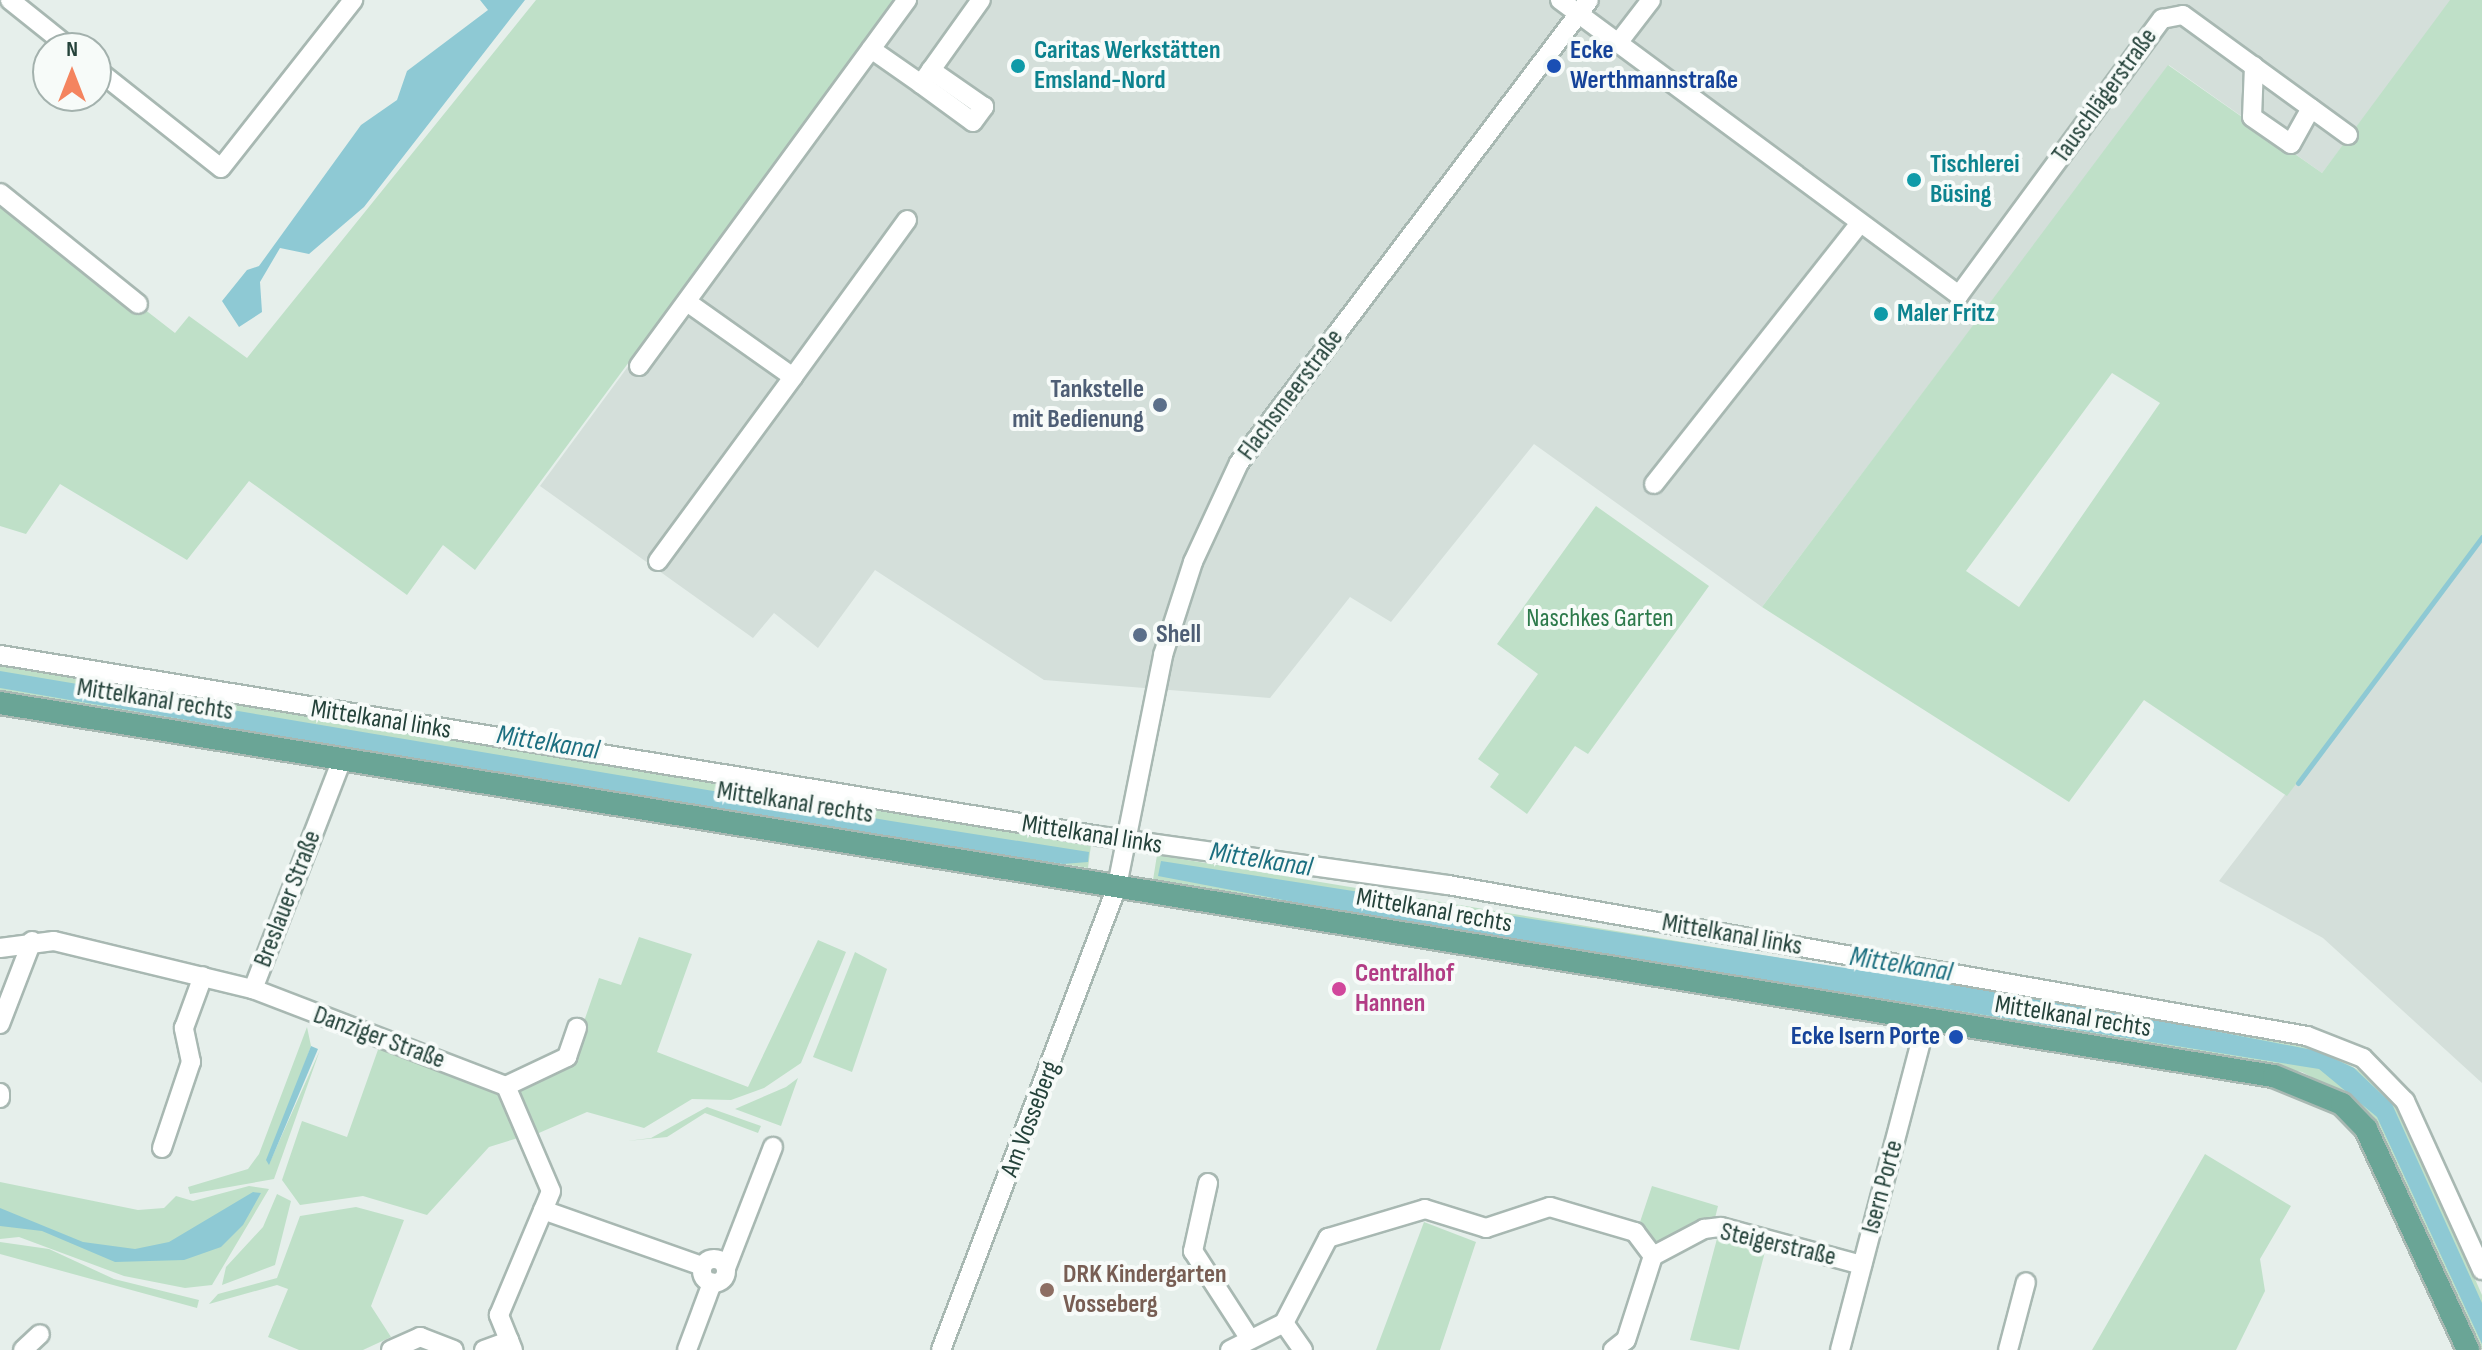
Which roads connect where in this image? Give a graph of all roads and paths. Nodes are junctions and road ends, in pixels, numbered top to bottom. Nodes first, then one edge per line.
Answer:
1 (10, 0) edge
2 (353, 0) edge
3 (907, 0) edge
4 (981, 0) edge
5 (1560, 0) edge
6 (1651, 0) edge
7 (1584, 7) edge
8 (50, 32) edge
9 (1618, 43) junction
10 (871, 49) junction
11 (2254, 66) junction
12 (112, 82) edge
13 (2311, 108) junction
14 (2348, 135) dead end
15 (0, 193) edge
16 (907, 220) dead end
17 (1859, 224) junction
18 (687, 302) junction
19 (138, 304) dead end
20 (639, 366) dead end
21 (793, 377) junction
22 (1654, 484) dead end
23 (658, 561) dead end
24 (0, 655) edge
25 (0, 703) edge
26 (342, 760) junction
27 (1122, 862) junction
28 (32, 941) junction
29 (0, 948) edge
30 (203, 976) junction
31 (253, 989) junction
32 (1926, 1023) junction
33 (0, 1024) edge
34 (577, 1028) dead end
35 (506, 1086) junction
36 (773, 1147) dead end
37 (162, 1148) dead end
38 (1208, 1183) dead end
39 (543, 1210) junction
40 (1653, 1256) junction
41 (1862, 1265) junction
42 (702, 1266) junction
43 (726, 1268) junction
44 (2482, 1270) edge
45 (2026, 1282) dead end
46 (712, 1283) junction
47 (1284, 1323) junction
48 (40, 1334) dead end
49 (1248, 1336) junction
50 (511, 1346) edge
51 (23, 1350) edge
52 (391, 1350) edge
53 (454, 1350) edge
54 (484, 1350) edge
55 (687, 1350) edge
56 (941, 1350) edge
57 (1230, 1350) edge
58 (1303, 1350) edge
59 (1613, 1350) edge
60 (1840, 1350) edge
61 (2008, 1350) edge
62 (2468, 1350) edge

1 - 8 street
2 - 12 street
3 - 10 street
4 - 10 street
5 - 7 street, Tauschlägerstraße
6 - 9 street
7 - 9 street, Tauschlägerstraße
7 - 27 street, Flachsmeerstraße
9 - 17 street, Tauschlägerstraße
10 - 18 street
11 - 13 street, Tauschlägerstraße
11 - 13 street
11 - 17 street, Tauschlägerstraße
13 - 14 street, Tauschlägerstraße
15 - 19 street
16 - 21 street
17 - 22 street
18 - 20 street
18 - 21 street
21 - 23 street
24 - 27 street, Mittelkanal links
25 - 26 main road, Mittelkanal rechts
26 - 27 main road, Mittelkanal rechts
26 - 31 street, Breslauer Straße
27 - 32 main road, Mittelkanal rechts
27 - 44 street, Mittelkanal links
27 - 56 street, Am Vosseberg
28 - 29 street, Breslauer Straße
28 - 30 street, Breslauer Straße
28 - 33 street
30 - 31 street, Breslauer Straße
30 - 37 street
31 - 35 street, Danziger Straße
32 - 41 street, Isern Porte
32 - 62 main road, Mittelkanal rechts
34 - 35 street
35 - 39 street
36 - 43 street
38 - 49 street
39 - 42 street
39 - 50 street
40 - 41 street, Steigerstraße
40 - 47 street
40 - 59 street
41 - 60 street, Isern Porte
42 - 43 street
42 - 46 street
43 - 46 street
45 - 61 street
46 - 55 street
47 - 49 street
47 - 58 street
48 - 51 street
49 - 57 street
50 - 54 street
52 - 53 street

